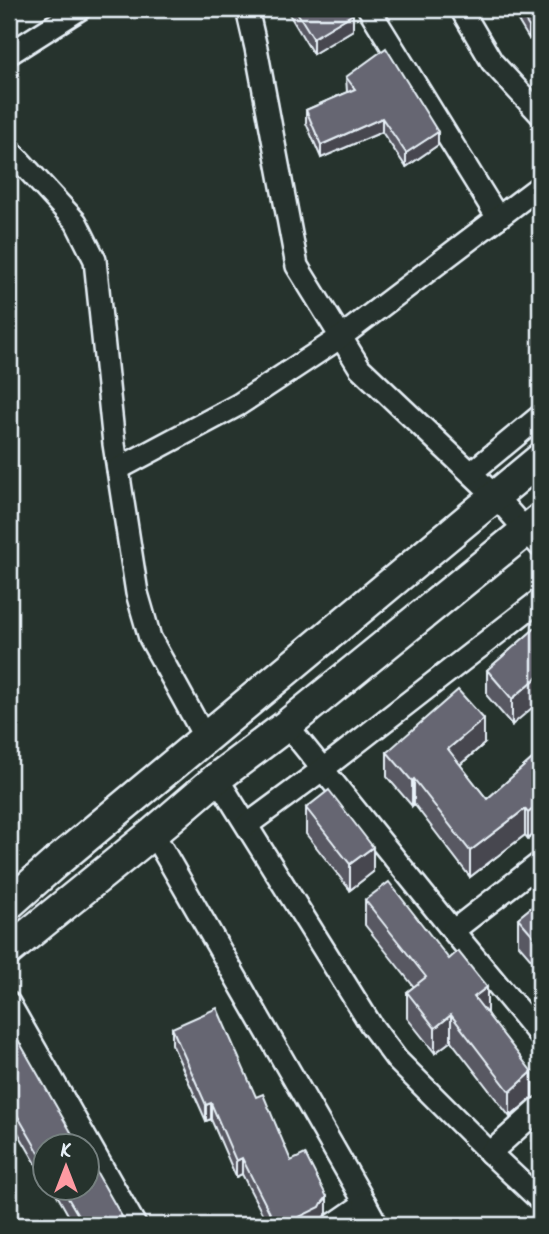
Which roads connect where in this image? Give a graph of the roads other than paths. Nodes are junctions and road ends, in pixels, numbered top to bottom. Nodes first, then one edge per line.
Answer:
1 (80, 9) edge
2 (247, 9) edge
3 (369, 9) edge
4 (461, 9) edge
5 (9, 54) edge
6 (540, 114) edge
7 (9, 149) edge
8 (540, 186) edge
9 (498, 218) junction
10 (341, 337) junction
11 (540, 416) edge
12 (540, 459) edge
13 (118, 469) junction
14 (471, 473) junction
15 (495, 496) junction
16 (536, 532) edge
17 (540, 600) edge
18 (287, 725) junction
19 (205, 738) junction
20 (323, 769) junction
21 (217, 778) junction
22 (247, 825) junction
23 (153, 833) junction
24 (540, 863) edge
25 (9, 904) edge
26 (453, 931) junction
27 (9, 950) edge
28 (9, 1003) edge
29 (540, 1036) edge
30 (540, 1108) edge
31 (490, 1153) junction
32 (540, 1200) edge
33 (365, 1203) junction
34 (135, 1225) edge
35 (333, 1225) edge
36 (377, 1225) edge

1 - 5 street
2 - 10 street
3 - 9 street
4 - 6 street
7 - 13 street
8 - 9 street
9 - 10 street
10 - 13 street
10 - 14 street
11 - 14 street
12 - 15 main road
13 - 19 street
14 - 15 street
15 - 16 street
15 - 19 main road
16 - 18 main road
17 - 20 street
18 - 20 street
18 - 21 main road
19 - 25 main road
20 - 22 street
20 - 26 street
21 - 22 street
21 - 23 main road
22 - 31 street
23 - 27 main road
23 - 33 street
24 - 26 street
26 - 29 street
28 - 34 street
30 - 31 street
31 - 32 street
33 - 35 street
33 - 36 street

